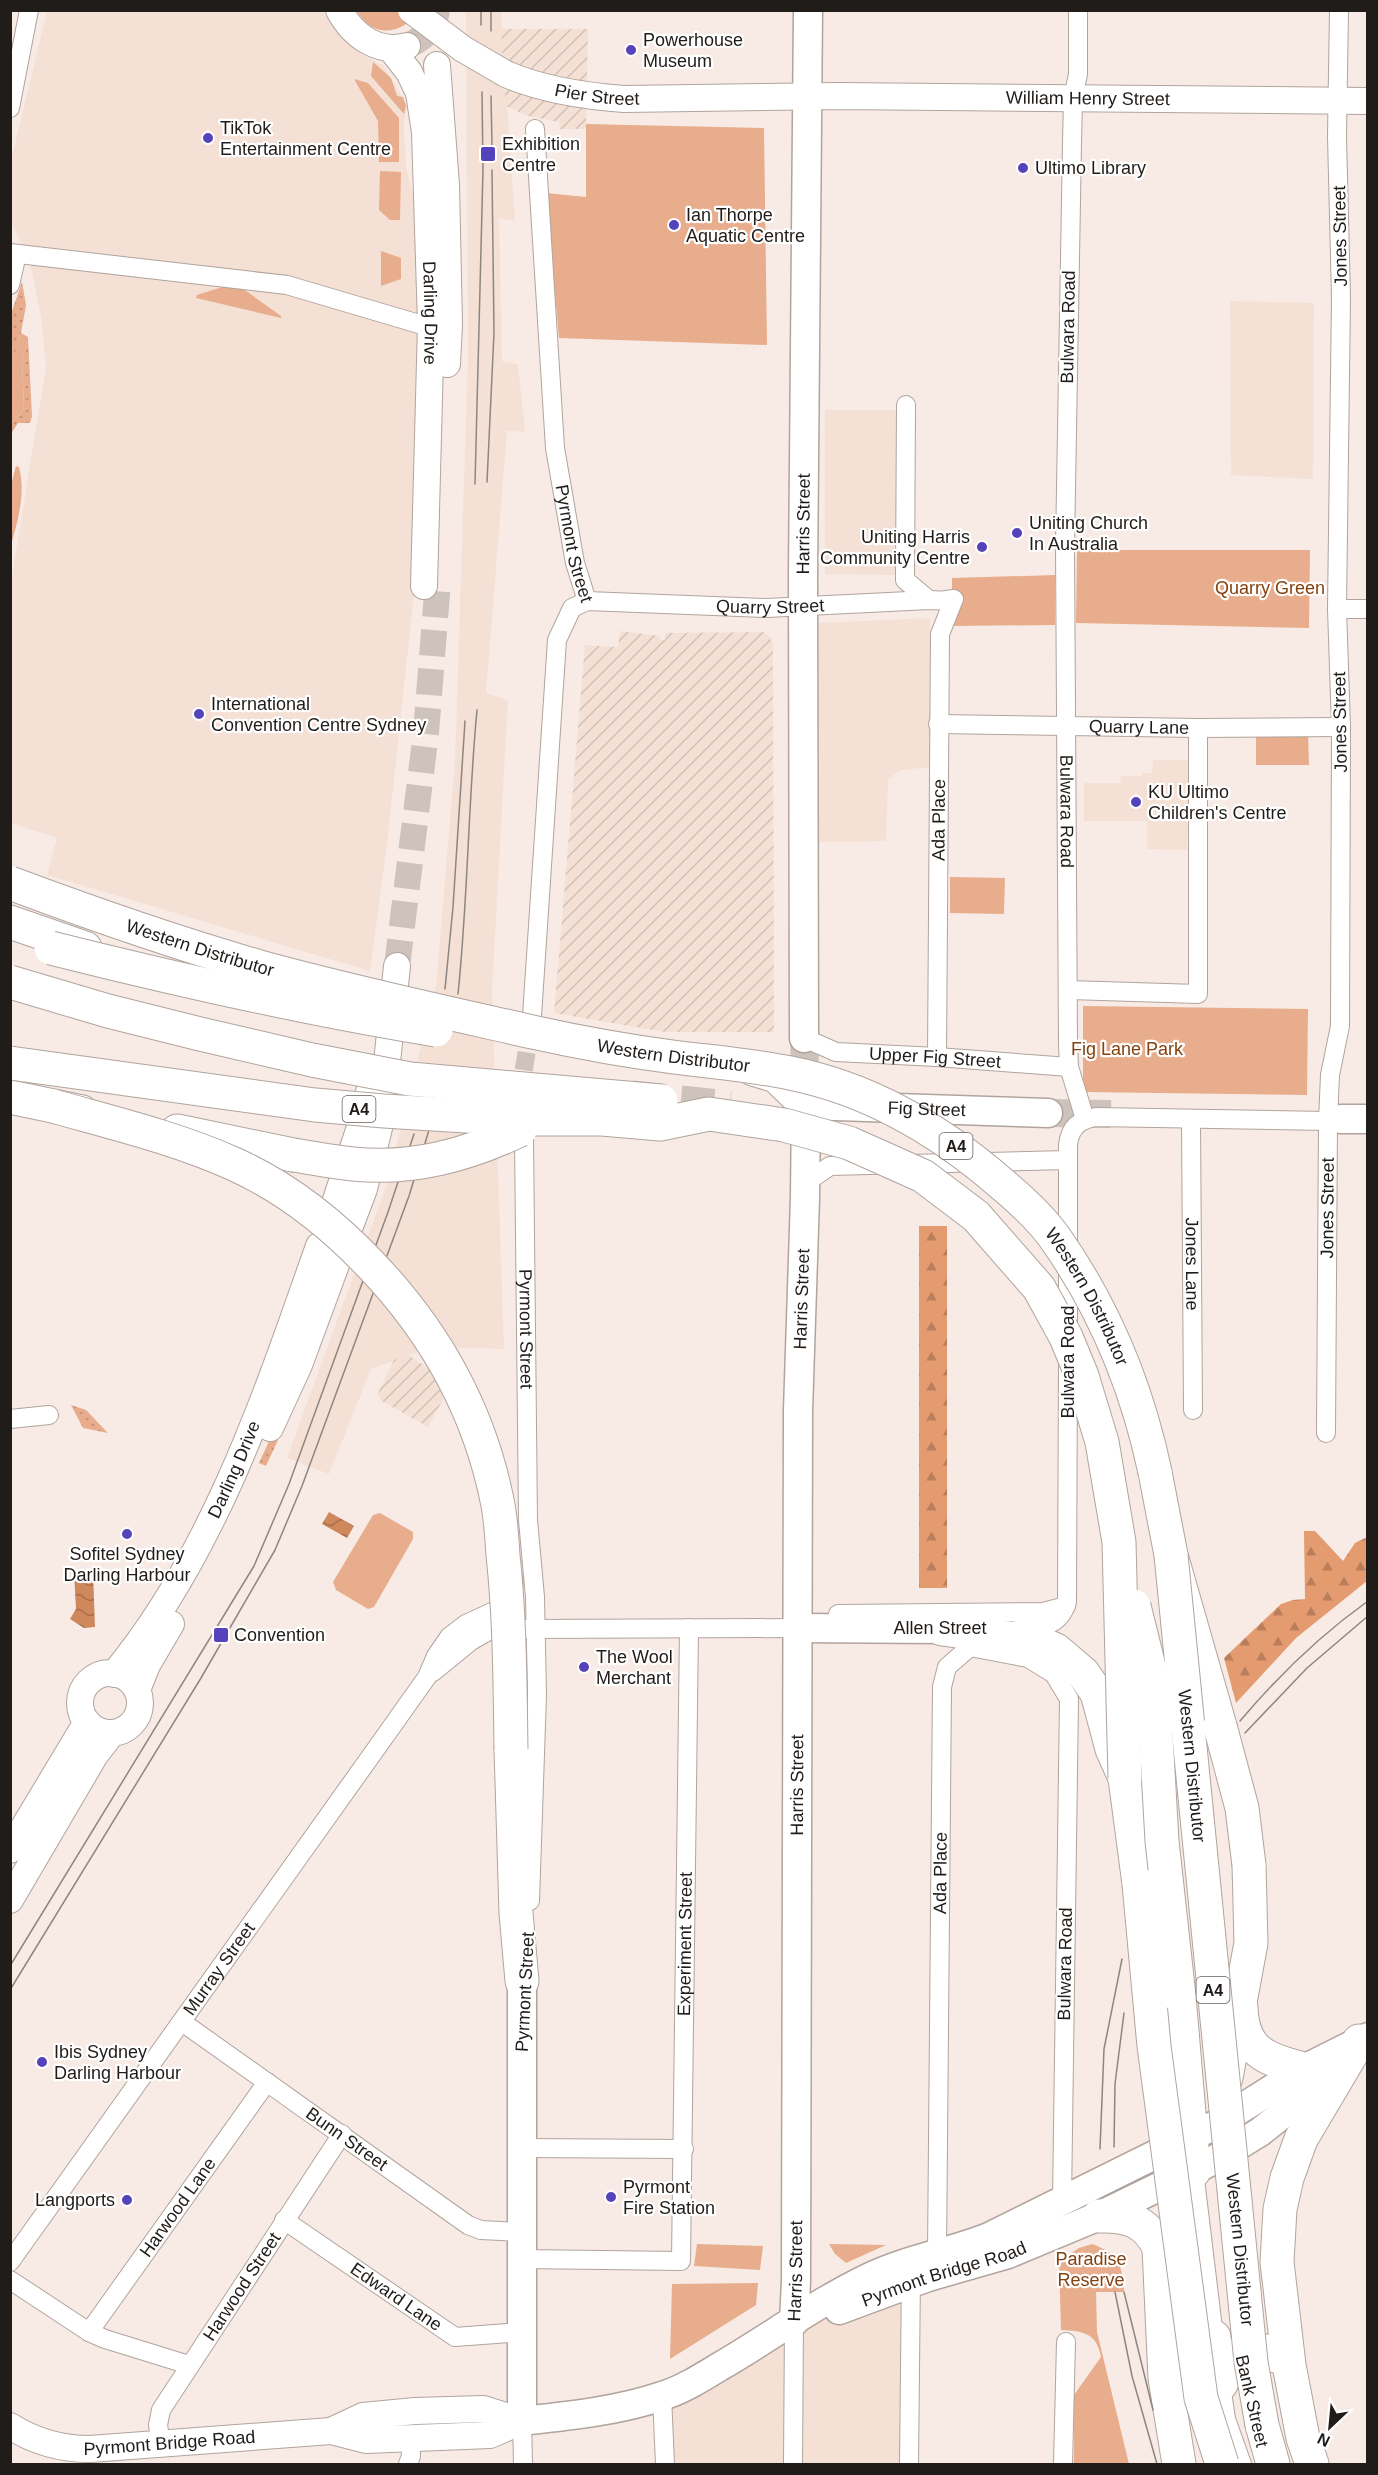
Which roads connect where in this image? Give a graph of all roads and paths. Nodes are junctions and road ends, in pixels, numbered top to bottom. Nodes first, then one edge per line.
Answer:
1 (29, 10) edge
2 (339, 10) edge
3 (411, 10) edge
4 (808, 10) edge
5 (1078, 10) edge
6 (1339, 10) edge
7 (437, 65) dead end
8 (807, 97) junction
9 (1073, 98) junction
10 (1338, 101) junction
11 (1368, 101) edge
12 (10, 108) edge
13 (535, 129) dead end
14 (14, 253) edge
15 (10, 285) edge
16 (419, 324) dead end
17 (906, 405) dead end
18 (941, 600) junction
19 (587, 601) junction
20 (804, 606) junction
21 (1337, 609) junction
22 (1368, 609) edge
23 (938, 724) junction
24 (1065, 726) junction
25 (1341, 727) junction
26 (1198, 728) junction
27 (10, 883) edge
28 (10, 922) edge
29 (10, 939) edge
30 (390, 966) tunnel mouth
31 (10, 982) edge
32 (1069, 990) junction
33 (532, 1016) tunnel mouth
34 (804, 1038) joint
35 (584, 1043) junction
36 (937, 1057) junction
37 (10, 1063) edge
38 (1069, 1067) junction
39 (10, 1097) edge
40 (806, 1105) junction
41 (53, 1106) junction
42 (1048, 1113) tunnel mouth
43 (709, 1114) junction
44 (1084, 1119) junction
45 (1191, 1120) junction
46 (1345, 1120) edge
47 (522, 1134) joint
48 (1068, 1160) junction
49 (805, 1190) junction
50 (341, 1219) dead end
51 (1193, 1410) dead end
52 (49, 1415) dead end
53 (10, 1419) edge
54 (1326, 1433) dead end
55 (528, 1520) junction
56 (1119, 1542) junction
57 (1171, 1554) junction
58 (522, 1561) tunnel mouth
59 (1066, 1606) junction
60 (492, 1621) dead end
61 (798, 1622) junction
62 (689, 1628) junction
63 (942, 1629) junction
64 (531, 1630) junction
65 (114, 1674) junction
66 (137, 1690) junction
67 (87, 1722) junction
68 (1069, 1727) joint
69 (112, 1733) junction
70 (1125, 1778) junction
71 (10, 1850) edge
72 (10, 1900) edge
73 (522, 1981) junction
74 (1241, 2005) junction
75 (182, 2022) junction
76 (1363, 2039) edge
77 (1304, 2069) junction
78 (267, 2082) junction
79 (1203, 2131) junction
80 (342, 2134) junction
81 (521, 2148) junction
82 (684, 2149) junction
83 (1205, 2165) junction
84 (1062, 2201) junction
85 (1099, 2216) junction
86 (284, 2220) junction
87 (522, 2246) junction
88 (681, 2261) joint
89 (10, 2262) edge
90 (919, 2266) junction
91 (10, 2280) edge
92 (794, 2322) junction
93 (89, 2332) junction
94 (522, 2332) junction
95 (1066, 2342) dead end
96 (1236, 2356) junction
97 (189, 2365) junction
98 (1165, 2378) junction
99 (662, 2396) junction
100 (522, 2421) junction
101 (10, 2426) edge
102 (331, 2431) junction
103 (410, 2438) junction
104 (160, 2444) junction
105 (73, 2457) edge
106 (408, 2464) edge
107 (523, 2464) edge
108 (665, 2464) edge
109 (793, 2464) edge
110 (909, 2464) edge
111 (1062, 2464) edge
112 (1179, 2464) edge
113 (1222, 2464) edge
114 (1242, 2464) edge
115 (1266, 2464) edge
116 (1273, 2464) edge
117 (1312, 2464) edge

1 - 12 street
2 - 7 street, Darling Drive
3 - 8 street, Pier Street, bridge
4 - 8 main road, Harris Street
5 - 9 street, Bulwara Road
6 - 10 street, Jones Street
8 - 9 street, William Henry Street
8 - 20 main road, Harris Street
9 - 10 street, William Henry Street
9 - 24 street, Bulwara Road
10 - 11 street, William Henry Street
10 - 21 street, Jones Street
13 - 19 street, Pyrmont Street
14 - 15 street
14 - 16 street
17 - 18 street
18 - 20 street, Quarry Street
18 - 23 street, Ada Place
19 - 20 street, Quarry Street
19 - 33 street, Pyrmont Street
20 - 34 main road, Harris Street
21 - 22 street
21 - 25 street, Jones Street
23 - 24 street, Quarry Lane
23 - 36 street, Ada Place
24 - 26 street, Quarry Lane
24 - 32 street, Bulwara Road
25 - 26 street, Quarry Lane
25 - 46 street, Jones Street
26 - 32 street
27 - 35 highway, Western Distributor / A4, bridge
28 - 40 highway, bridge
29 - 35 highway, bridge
30 - 50 street
31 - 43 highway, bridge
32 - 38 street, Bulwara Road
34 - 36 street, Upper Fig Street
35 - 57 highway, Western Distributor / A4, bridge
36 - 38 street, Upper Fig Street
37 - 43 highway, Western Distributor / A4, bridge
38 - 44 street, Bulwara Road
39 - 41 highway
40 - 42 main road, Fig Street
40 - 49 main road, Harris Street
41 - 47 highway, bridge
41 - 73 highway, bridge
43 - 56 highway, Western Distributor / A4, bridge
44 - 45 street
44 - 48 street, Bulwara Road
45 - 46 street
45 - 51 street, Jones Lane
46 - 54 street, Jones Street
47 - 55 street, Pyrmont Street
48 - 49 street
48 - 59 street, Bulwara Road
49 - 61 main road, Harris Street
52 - 53 street
55 - 58 street, Pyrmont Street
55 - 64 street, Pyrmont Street
56 - 70 highway, Western Distributor / A4, bridge
56 - 79 highway, bridge
57 - 74 highway, bridge
57 - 116 highway, Western Distributor / A4, bridge
59 - 61 street, Allen Street
59 - 63 street, Allen Street
60 - 75 street, Murray Street
61 - 62 street, Allen Street
61 - 63 main road, Allen Street
61 - 92 main road, Harris Street
62 - 64 street, Allen Street
62 - 82 street, Experiment Street
63 - 70 highway
64 - 73 street, Pyrmont Street
65 - 66 street
65 - 66 street, Darling Drive
65 - 67 street
66 - 69 street
67 - 69 street
67 - 71 street
68 - 84 street, Bulwara Road
68 - 90 street, Ada Place
69 - 72 street
70 - 113 highway, Western Distributor / A4, bridge
73 - 81 main road, Pyrmont Street
74 - 77 highway
74 - 79 highway
75 - 78 street, Bunn Street
75 - 89 street, Murray Street
76 - 77 main road, Pyrmont Bridge Road
76 - 83 main road, Pyrmont Bridge Road
76 - 96 highway
77 - 79 main road, Pyrmont Bridge Road
78 - 80 street, Bunn Street
78 - 93 street, Harwood Lane
79 - 83 highway
79 - 84 main road, Pyrmont Bridge Road
80 - 86 street, Harwood Street
80 - 87 street, Bunn Street
81 - 82 street
81 - 87 main road, Pyrmont Street
82 - 88 street, Experiment Street
83 - 85 main road, Pyrmont Bridge Road
83 - 96 street, Bank Street
83 - 96 street, Bank Street
84 - 90 main road, Pyrmont Bridge Road
85 - 90 main road, Pyrmont Bridge Road
85 - 98 highway
86 - 94 street, Edward Lane
86 - 97 street, Harwood Street
87 - 88 street, Bunn Street
87 - 94 main road, Pyrmont Street
90 - 92 main road, Pyrmont Bridge Road
90 - 110 street
91 - 93 street
92 - 99 main road, Pyrmont Bridge Road
92 - 109 street, Harris Street
93 - 97 street
94 - 100 main road, Pyrmont Street
95 - 111 street
96 - 98 highway
96 - 114 street, Bank Street
96 - 115 street, Bank Street
96 - 117 highway
97 - 104 street, Harwood Street
98 - 112 highway
99 - 100 main road, Pyrmont Bridge Road
99 - 108 street
100 - 102 street, Pyrmont Bridge Road
100 - 103 street, Pyrmont Bridge Road
100 - 107 street, Pyrmont Street
101 - 105 street, Pyrmont Bridge Road
102 - 103 street, Pyrmont Bridge Road
102 - 104 street, Pyrmont Bridge Road
103 - 106 street
104 - 105 street, Pyrmont Bridge Road

